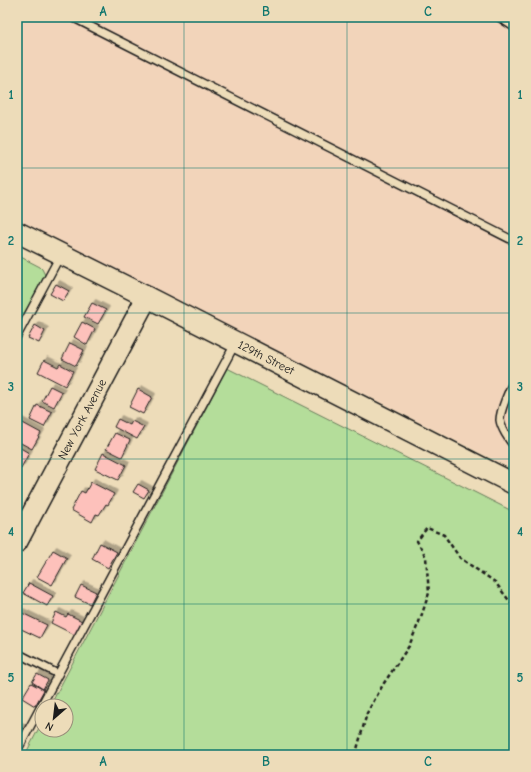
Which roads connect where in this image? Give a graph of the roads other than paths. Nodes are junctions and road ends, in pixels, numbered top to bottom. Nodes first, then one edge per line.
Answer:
1 (72, 17) edge
2 (498, 17) edge
3 (514, 27) edge
4 (17, 232) edge
5 (514, 241) edge
6 (61, 254) junction
7 (147, 297) junction
8 (17, 336) edge
9 (236, 342) junction
10 (514, 381) edge
11 (514, 446) edge
12 (514, 484) edge
13 (17, 542) edge
14 (17, 653) edge
15 (58, 674) junction
16 (17, 751) edge

1 - 5 lane
2 - 3 lane
4 - 6 main road, 129th Street
6 - 7 main road, 129th Street
6 - 8 lane
7 - 9 main road, 129th Street
7 - 13 main road, New York Avenue
9 - 12 main road, 129th Street
9 - 15 lane
10 - 11 lane
14 - 15 lane
15 - 16 lane

